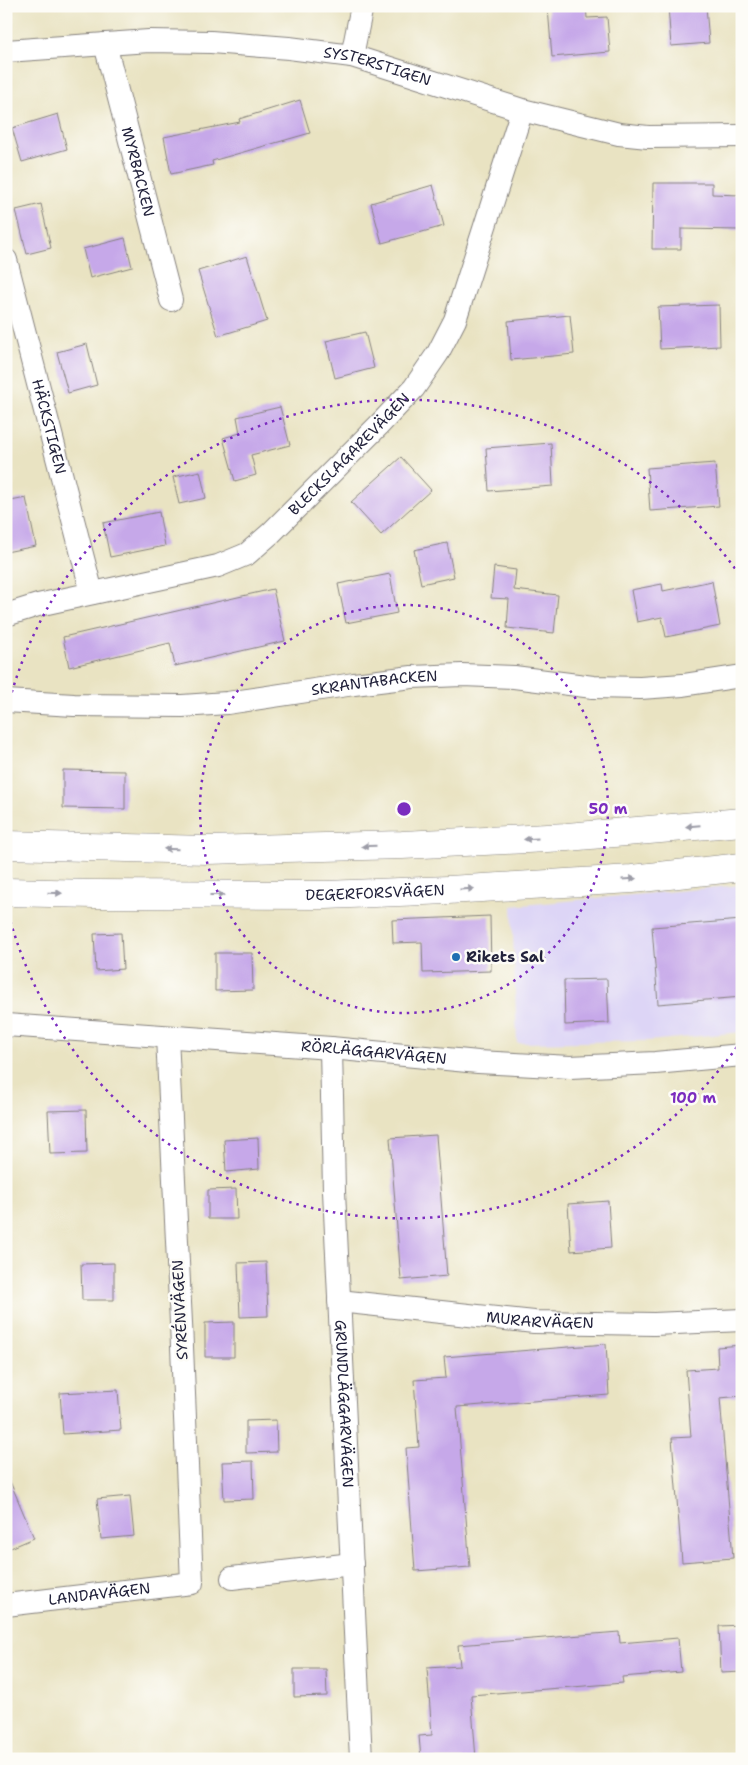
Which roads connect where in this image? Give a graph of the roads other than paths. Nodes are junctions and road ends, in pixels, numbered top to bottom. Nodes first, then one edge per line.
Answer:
1 (362, 6) edge
2 (105, 44) junction
3 (6, 51) edge
4 (352, 56) junction
5 (522, 110) junction
6 (742, 136) edge
7 (6, 260) edge
8 (171, 300) dead end
9 (92, 594) junction
10 (6, 615) edge
11 (742, 676) edge
12 (6, 701) edge
13 (742, 822) edge
14 (6, 845) edge
15 (742, 867) edge
16 (6, 892) edge
17 (6, 1025) edge
18 (167, 1037) junction
19 (331, 1048) junction
20 (742, 1055) edge
21 (339, 1301) junction
22 (742, 1320) edge
23 (352, 1564) junction
24 (232, 1578) dead end
25 (192, 1583) joint
26 (6, 1605) edge
27 (361, 1759) edge

1 - 4 street
2 - 3 street, SYSTERSTIGEN
2 - 4 street, SYSTERSTIGEN
2 - 8 street, MYRBACKEN
4 - 5 street, SYSTERSTIGEN
5 - 6 street, SYSTERSTIGEN
5 - 9 street, BLECKSLAGAREVÄGEN
7 - 9 street, HÄCKSTIGEN
9 - 10 street, BLECKSLAGAREVÄGEN
11 - 12 street, SKRANTABACKEN
13 -> 14 main road
16 -> 15 main road, DEGERFORSVÄGEN
17 - 18 street, RÖRLÄGGARVÄGEN
18 - 19 street, RÖRLÄGGARVÄGEN
18 - 25 street, SYRÉNVÄGEN
19 - 20 street, RÖRLÄGGARVÄGEN
19 - 21 street, GRUNDLÄGGARVÄGEN
21 - 22 street, MURARVÄGEN
21 - 23 street, GRUNDLÄGGARVÄGEN
23 - 24 street
23 - 27 street, GRUNDLÄGGARVÄGEN
25 - 26 street, LANDAVÄGEN

